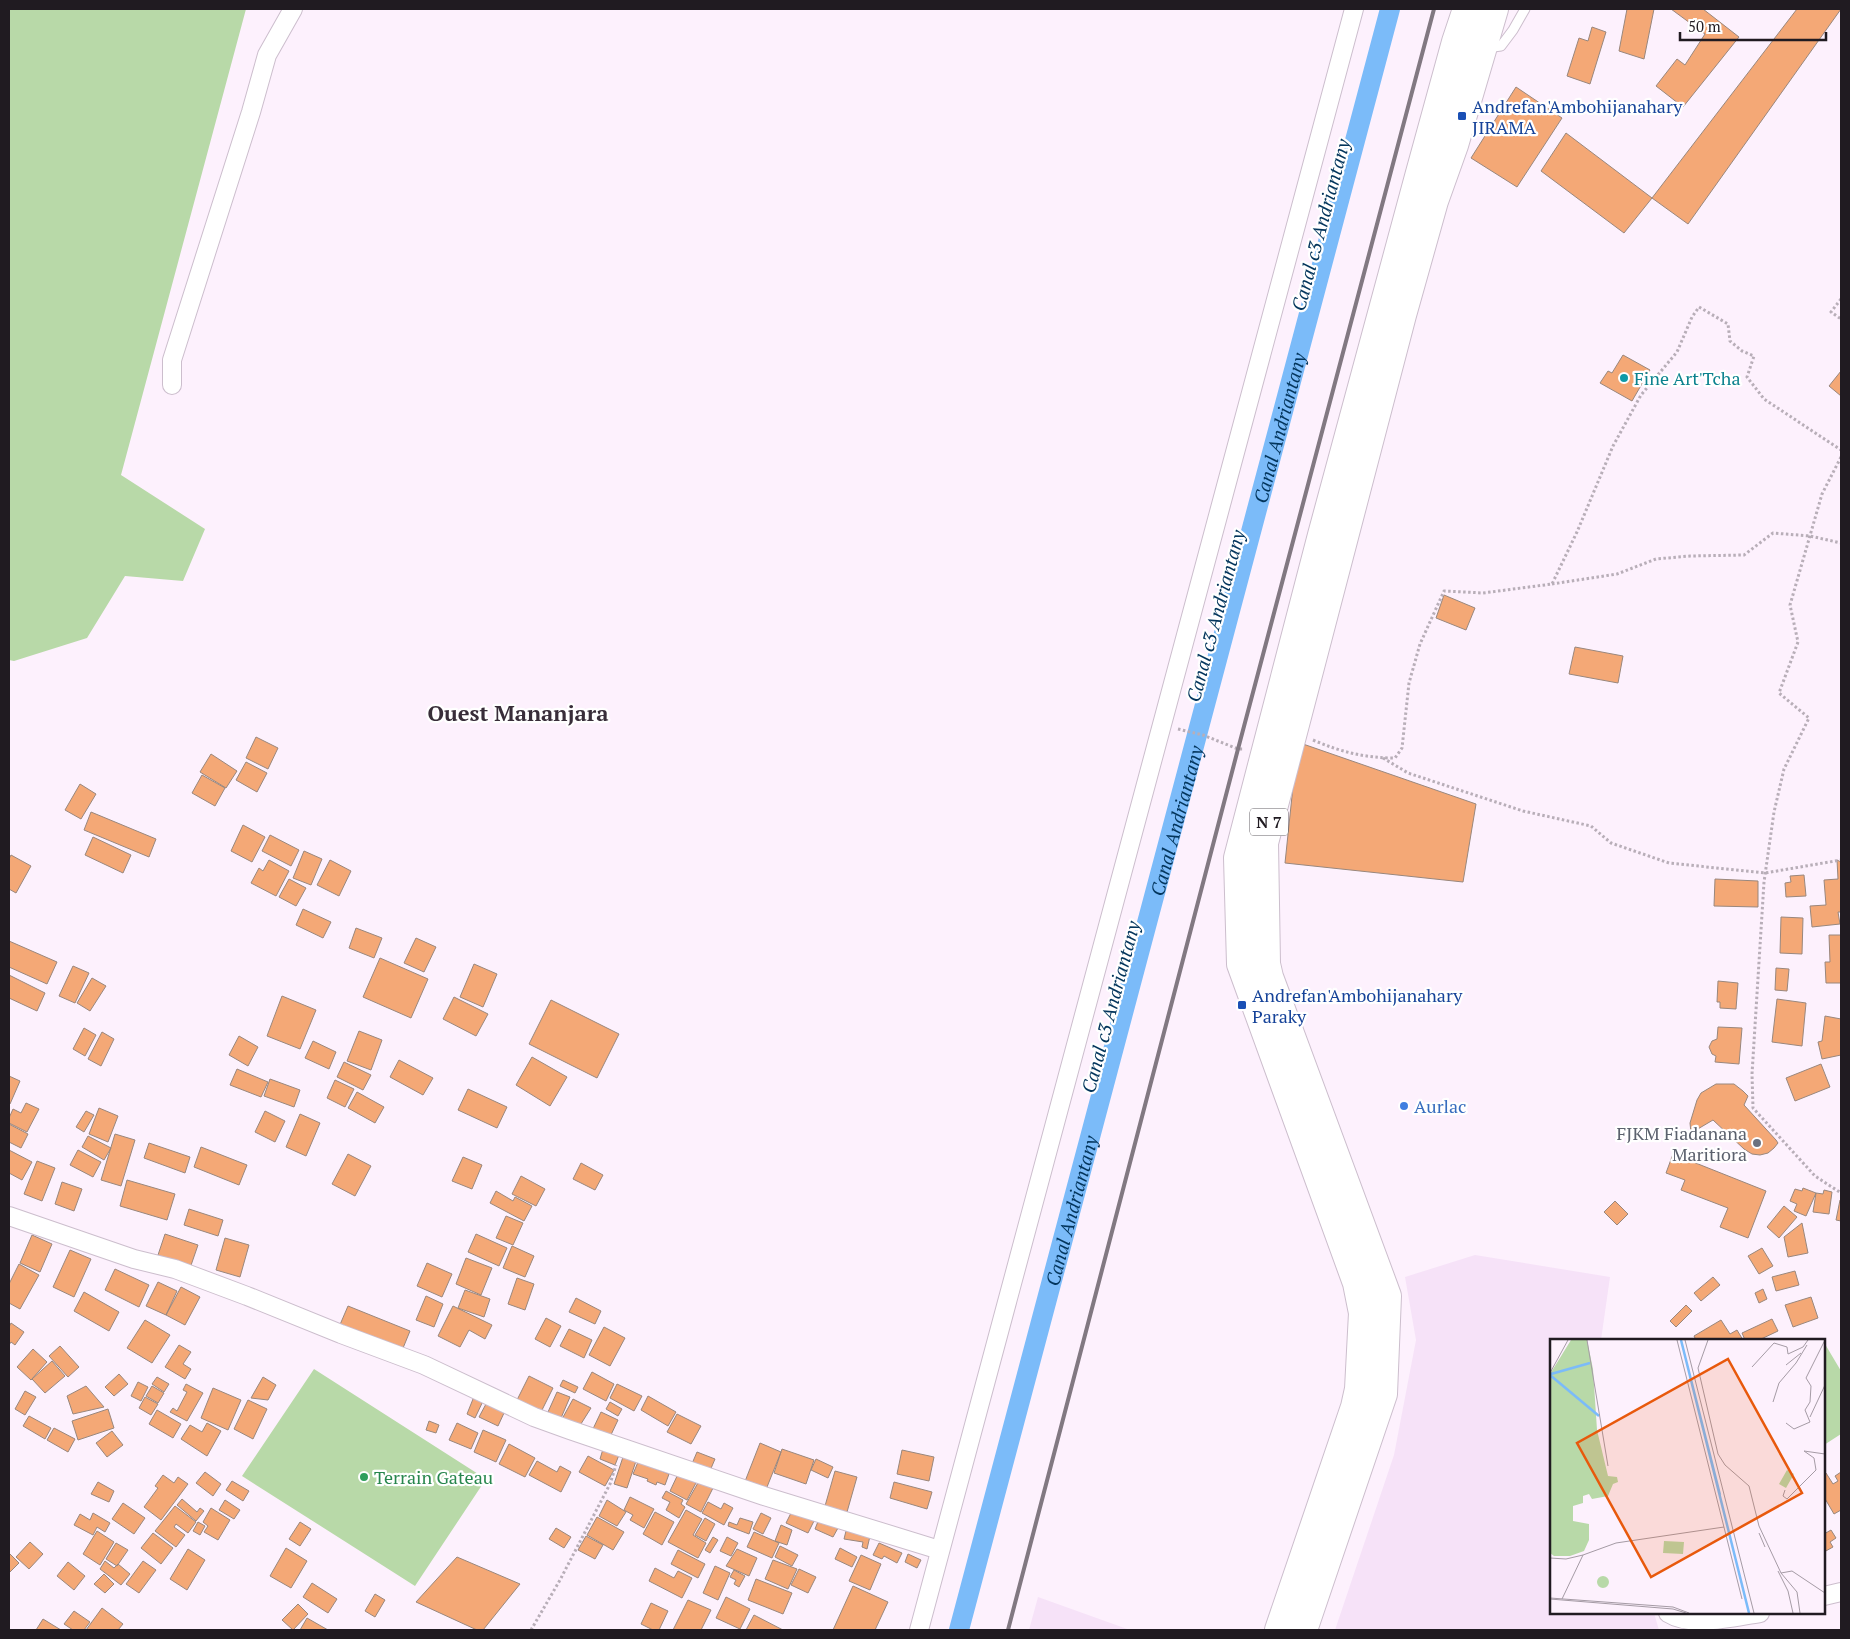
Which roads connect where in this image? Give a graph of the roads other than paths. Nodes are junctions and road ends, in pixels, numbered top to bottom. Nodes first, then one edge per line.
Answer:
1 (293, 9) edge
2 (1354, 9) edge
3 (1468, 9) edge
4 (1494, 9) edge
5 (1525, 9) edge
6 (1469, 45) junction
7 (172, 385) dead end
8 (9, 1216) edge
9 (941, 1548) junction
10 (1841, 1592) edge
11 (1825, 1596) edge
12 (1671, 1614) edge
13 (1753, 1614) edge
14 (919, 1630) edge
15 (1279, 1630) edge
16 (1303, 1630) edge

1 - 7 street
2 - 9 street
3 - 6 main road, N 7
4 - 6 main road, N 7
5 - 6 lane
6 - 15 main road, N 7
6 - 16 main road, N 7
8 - 9 street
9 - 14 street
10 - 11 street
12 - 13 street

